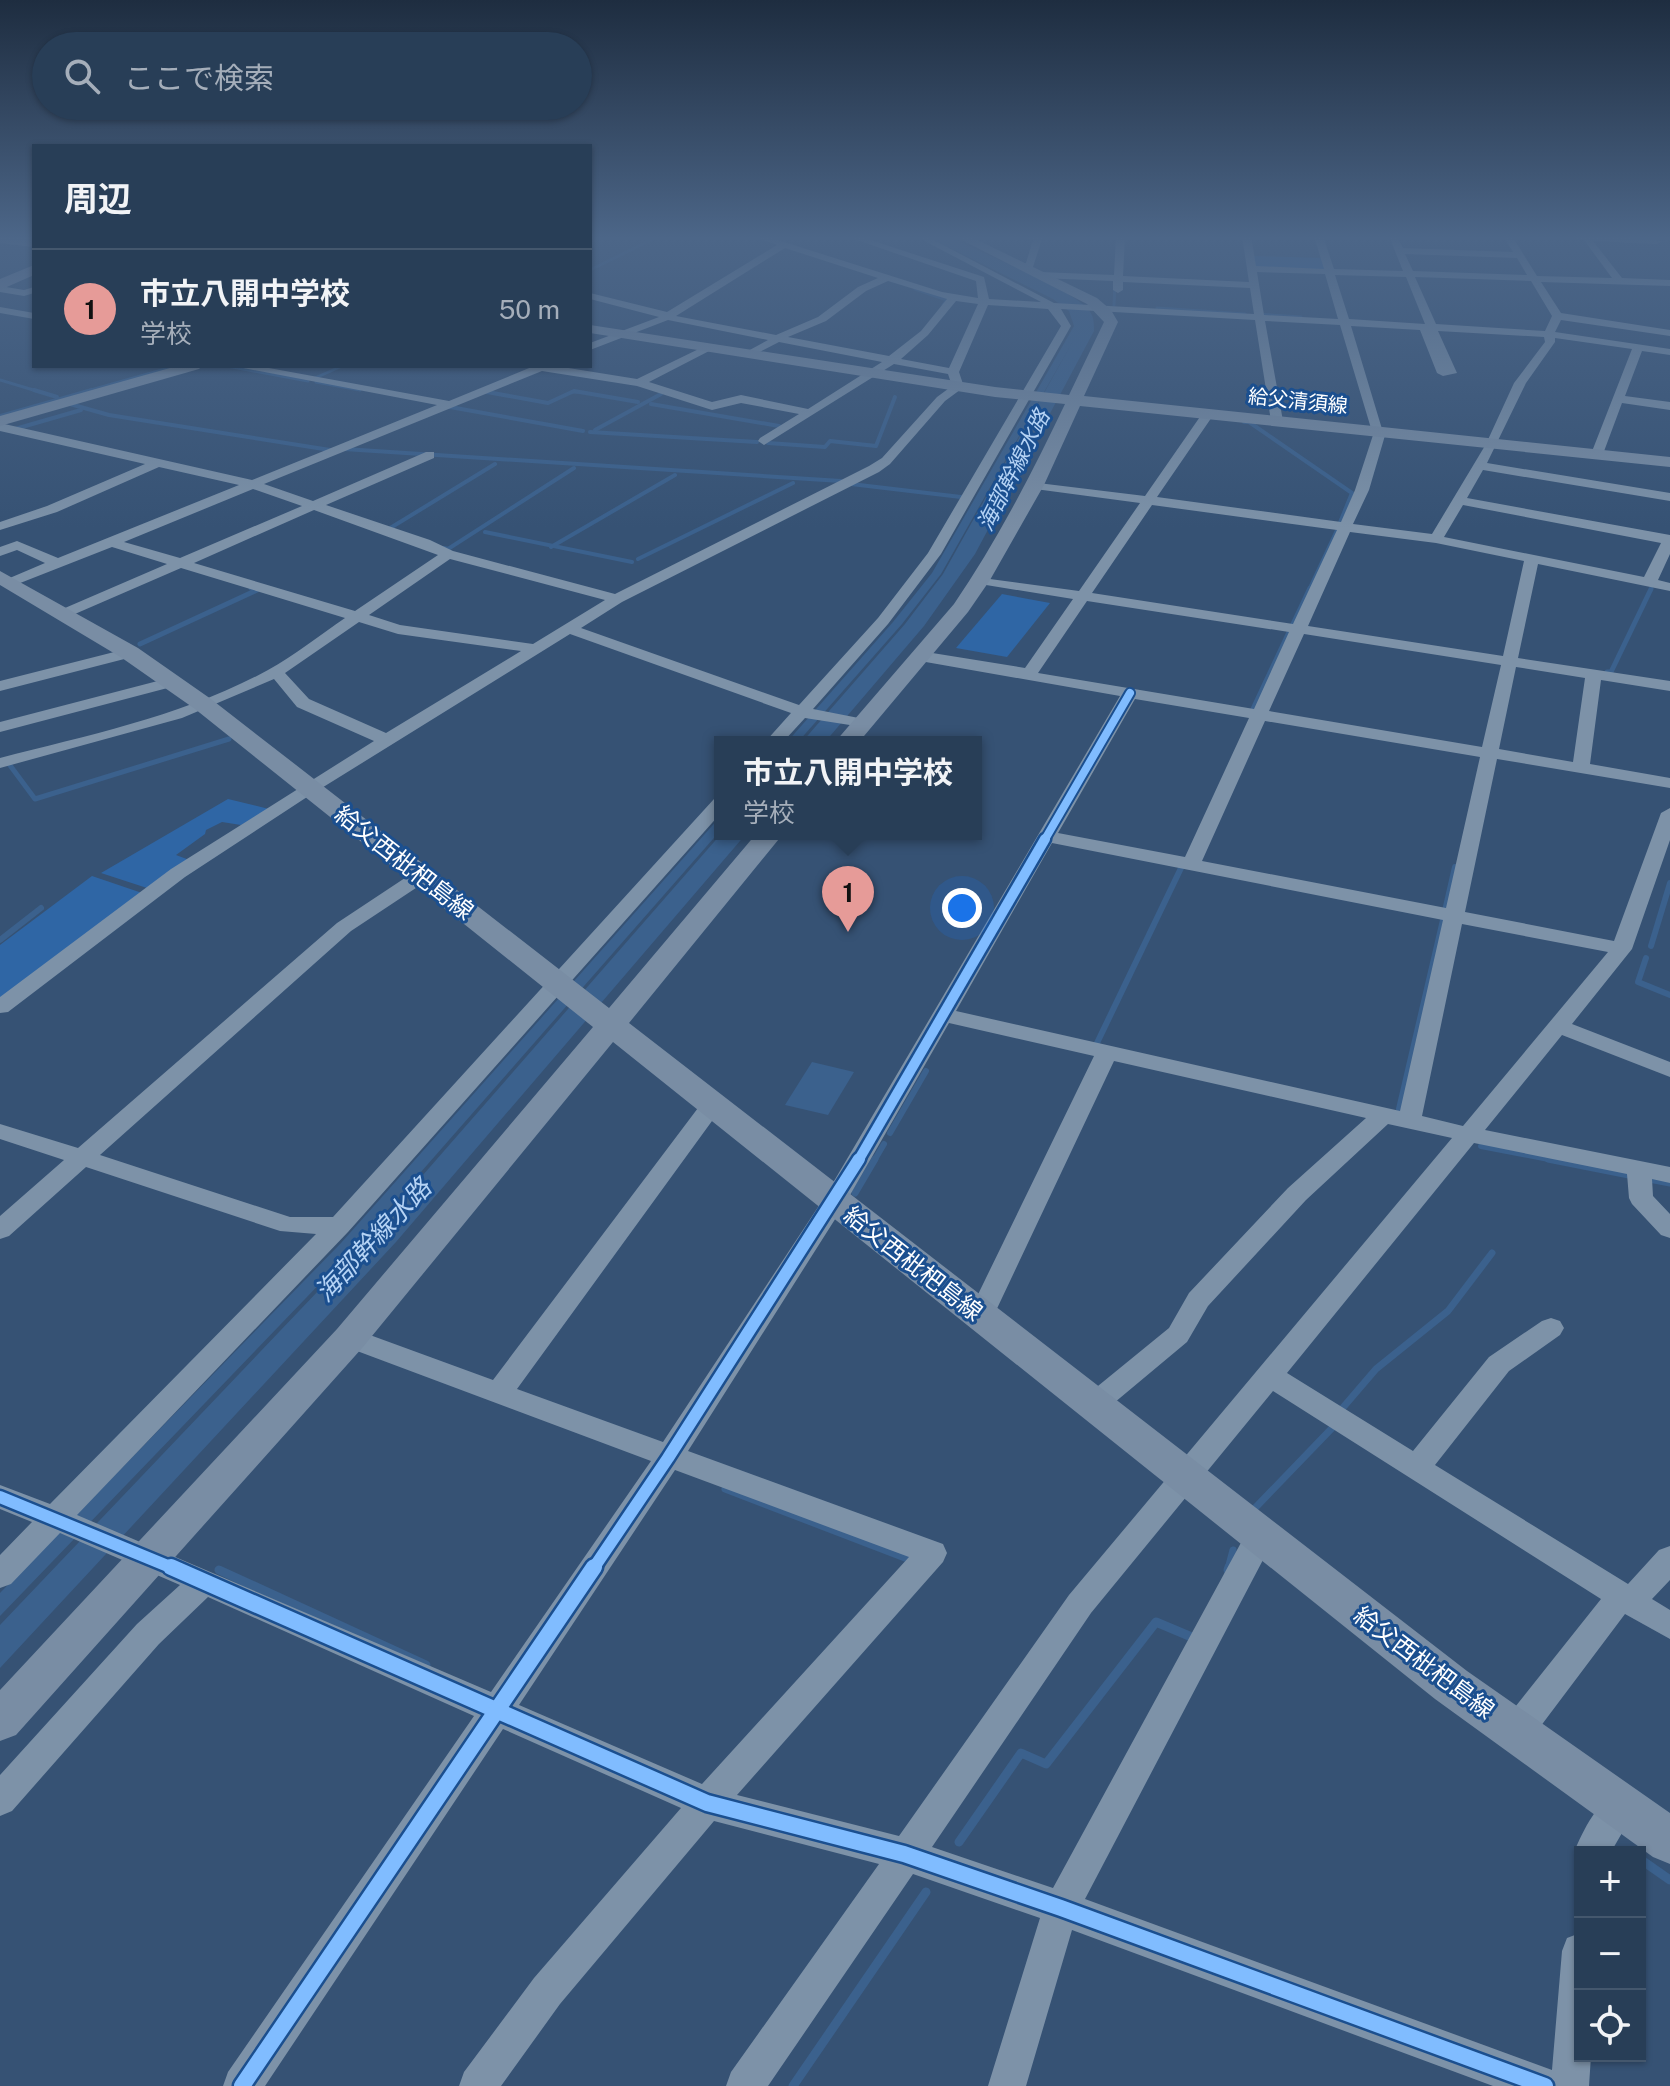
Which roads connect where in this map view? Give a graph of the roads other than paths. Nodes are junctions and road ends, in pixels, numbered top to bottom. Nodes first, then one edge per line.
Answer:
1 (619, 333) edge
2 (758, 333) edge
3 (786, 333) edge
4 (921, 333) edge
5 (973, 333) edge
6 (1062, 333) edge
7 (1105, 333) edge
8 (1263, 333) edge
9 (1348, 333) edge
10 (1541, 333) edge
11 (623, 334) junction
12 (1550, 334) junction
13 (777, 337) junction
14 (592, 346) edge
15 (709, 347) junction
16 (1638, 347) junction
17 (1670, 352) edge
18 (750, 354) junction
19 (888, 361) junction
20 (187, 368) edge
21 (250, 368) edge
22 (539, 368) edge
23 (548, 368) edge
24 (328, 370) dead end
25 (871, 373) junction
26 (308, 379) junction
27 (956, 379) junction
28 (639, 383) junction
29 (1029, 395) junction
30 (1618, 399) junction
31 (1068, 400) junction
32 (449, 404) junction
33 (1670, 406) edge
34 (810, 413) junction
35 (1208, 414) junction
36 (1277, 421) junction
37 (0, 424) edge
38 (1378, 432) junction
39 (764, 441) dead end
40 (1492, 444) junction
41 (1597, 454) junction
42 (430, 455) dead end
43 (1670, 462) edge
44 (157, 463) junction
45 (1479, 466) junction
46 (251, 484) junction
47 (1035, 485) junction
48 (1670, 497) edge
49 (1149, 500) junction
50 (1459, 500) junction
51 (315, 506) junction
52 (0, 526) edge
53 (1338, 526) junction
54 (1436, 539) junction
55 (1670, 540) edge
56 (111, 542) junction
57 (0, 552) edge
58 (448, 554) junction
59 (1532, 559) junction
60 (56, 563) junction
61 (182, 563) junction
62 (980, 580) junction
63 (3, 582) edge
64 (1649, 583) junction
65 (1670, 587) edge
66 (1083, 595) junction
67 (617, 599) junction
68 (63, 614) junction
69 (356, 617) junction
70 (1292, 627) junction
71 (570, 629) junction
72 (537, 649) junction
73 (130, 653) junction
74 (920, 656) junction
75 (1509, 660) junction
76 (276, 672) junction
77 (1594, 673) junction
78 (1029, 674) junction
79 (173, 682) junction
80 (0, 686) edge
81 (1670, 686) edge
82 (1130, 693) junction
83 (203, 704) junction
84 (803, 712) junction
85 (1252, 713) junction
86 (1, 726) edge
87 (852, 729) edge
88 (780, 736) edge
89 (389, 741) junction
90 (1490, 753) junction
91 (1, 763) edge
92 (1581, 768) junction
93 (1670, 783) edge
94 (310, 789) junction
95 (714, 810) edge
96 (1670, 813) edge
97 (1047, 836) junction
98 (765, 840) edge
99 (1663, 852) edge
100 (1184, 863) junction
101 (421, 876) junction
102 (1452, 916) junction
103 (1622, 949) junction
104 (561, 987) junction
105 (0, 1007) edge
106 (943, 1015) junction
107 (603, 1021) junction
108 (1561, 1027) junction
109 (1107, 1052) junction
110 (1670, 1070) edge
111 (712, 1105) junction
112 (1384, 1115) junction
113 (1409, 1121) junction
114 (0, 1131) edge
115 (1471, 1135) junction
116 (82, 1157) junction
117 (1639, 1169) junction
118 (1670, 1175) edge
119 (834, 1202) junction
120 (289, 1225) junction
121 (339, 1226) junction
122 (1670, 1229) edge
123 (0, 1230) edge
124 (318, 1248) junction
125 (980, 1317) junction
126 (1551, 1328) dead end
127 (350, 1338) junction
128 (1269, 1375) junction
129 (498, 1394) junction
130 (1092, 1406) junction
131 (668, 1458) junction
132 (1416, 1468) junction
133 (1184, 1477) junction
134 (0, 1497) edge
135 (60, 1521) junction
136 (1260, 1537) junction
137 (136, 1552) junction
138 (1670, 1559) edge
139 (0, 1575) edge
140 (204, 1582) junction
141 (1626, 1598) junction
142 (1670, 1626) edge
143 (498, 1709) junction
144 (0, 1721) edge
145 (1516, 1732) junction
146 (0, 1800) edge
147 (707, 1803) junction
148 (1620, 1807) junction
149 (1670, 1841) edge
150 (1595, 1846) edge
151 (904, 1854) junction
152 (1061, 1908) junction
153 (1577, 1990) edge
154 (242, 2086) edge
155 (478, 2086) edge
156 (745, 2086) edge
157 (1007, 2086) edge
158 (1545, 2086) edge
159 (1570, 2086) edge

1 - 11 main road, 給父清須線
2 - 13 street
3 - 13 street
4 - 19 street
5 - 27 street
6 - 29 street
7 - 31 main road
8 - 36 street
9 - 38 street
10 - 12 street
11 - 14 street
11 - 15 main road, 給父清須線
12 - 16 street
12 - 40 street
13 - 18 street
13 - 19 street
15 - 18 main road, 給父清須線
15 - 28 street
16 - 17 street
16 - 30 street
18 - 25 main road, 給父清須線
19 - 25 street
19 - 27 street
20 - 37 main road
21 - 26 street
22 - 32 street
23 - 28 street
24 - 26 street
25 - 27 main road, 給父清須線
25 - 34 street
26 - 32 street
27 - 29 main road, 給父清須線
27 - 67 street
28 - 34 street
29 - 31 main road, 給父清須線
29 - 84 street
30 - 33 street
30 - 41 street
31 - 35 main road, 給父清須線
31 - 47 main road
32 - 46 street
34 - 39 street
35 - 36 main road, 給父清須線
35 - 49 street
36 - 38 main road, 給父清須線
37 - 44 street
38 - 40 main road, 給父清須線
38 - 53 street
40 - 41 main road, 給父清須線
40 - 45 street
41 - 43 main road, 給父清須線
42 - 51 street
44 - 46 street
44 - 52 street
45 - 48 street
45 - 50 street
46 - 51 street
46 - 56 street
47 - 49 street
47 - 62 main road
49 - 53 street
49 - 66 street
50 - 54 street
50 - 55 street
51 - 58 street
51 - 61 street
53 - 54 street
53 - 70 street
54 - 59 street
55 - 64 street
56 - 60 street
56 - 61 street
57 - 60 street
58 - 67 street
58 - 69 street
59 - 64 street
59 - 75 street
60 - 63 street
61 - 68 street
61 - 69 street
62 - 66 street
62 - 74 main road
63 - 68 main road, 給父西枇杷島線
64 - 65 street
66 - 70 street
66 - 78 street
67 - 71 street
68 - 73 main road, 給父西枇杷島線
69 - 72 street
69 - 76 street
70 - 75 street
70 - 85 street
71 - 72 street
71 - 84 street
72 - 89 street
73 - 79 main road, 給父西枇杷島線
73 - 80 street
74 - 78 street
74 - 87 main road
75 - 77 street
75 - 90 street
76 - 83 street
76 - 89 street
77 - 81 street
77 - 92 street
78 - 82 street
79 - 83 main road, 給父西枇杷島線
79 - 86 street
82 - 85 street
82 - 97 street
83 - 91 street
83 - 94 main road, 給父西枇杷島線
84 - 87 street
84 - 88 street
85 - 90 street
85 - 100 street
86 - 91 street
89 - 94 street
90 - 92 street
90 - 102 street
92 - 93 street
94 - 101 main road, 給父西枇杷島線
94 - 105 street
95 - 104 street
96 - 99 street
97 - 100 street
97 - 106 street
98 - 107 main road
99 - 103 street
100 - 102 street
101 - 104 main road, 給父西枇杷島線
101 - 116 street
102 - 103 street
102 - 113 street
103 - 108 street
104 - 107 main road, 給父西枇杷島線
104 - 121 street
106 - 109 street
106 - 119 street
107 - 111 main road, 給父西枇杷島線
107 - 127 main road
108 - 110 street
108 - 115 street
109 - 112 street
109 - 125 street
111 - 119 main road, 給父西枇杷島線
111 - 129 street
112 - 113 street
112 - 130 street
113 - 115 street
114 - 116 street
115 - 117 street
115 - 128 street
116 - 120 street
116 - 123 street
117 - 118 street
117 - 122 street
119 - 125 main road, 給父西枇杷島線
119 - 131 street
120 - 121 street
120 - 124 street
121 - 124 street
124 - 135 street
125 - 130 main road, 給父西枇杷島線
126 - 132 street
127 - 129 street
127 - 137 main road
128 - 132 street
128 - 133 street
129 - 131 street
130 - 133 main road, 給父西枇杷島線
131 - 143 street
131 - 147 street
132 - 141 street
133 - 136 main road, 給父西枇杷島線
133 - 151 street
134 - 135 street
135 - 137 street
135 - 139 street
136 - 145 main road, 給父西枇杷島線
136 - 152 street
137 - 140 street
137 - 144 main road
138 - 141 street
140 - 143 street
140 - 146 street
141 - 142 street
141 - 145 street
143 - 147 street
143 - 154 street
145 - 148 main road, 給父西枇杷島線
147 - 151 street
147 - 155 street
148 - 149 main road, 給父西枇杷島線
148 - 150 street
151 - 152 street
151 - 156 street
152 - 157 street
152 - 158 street
153 - 159 street

